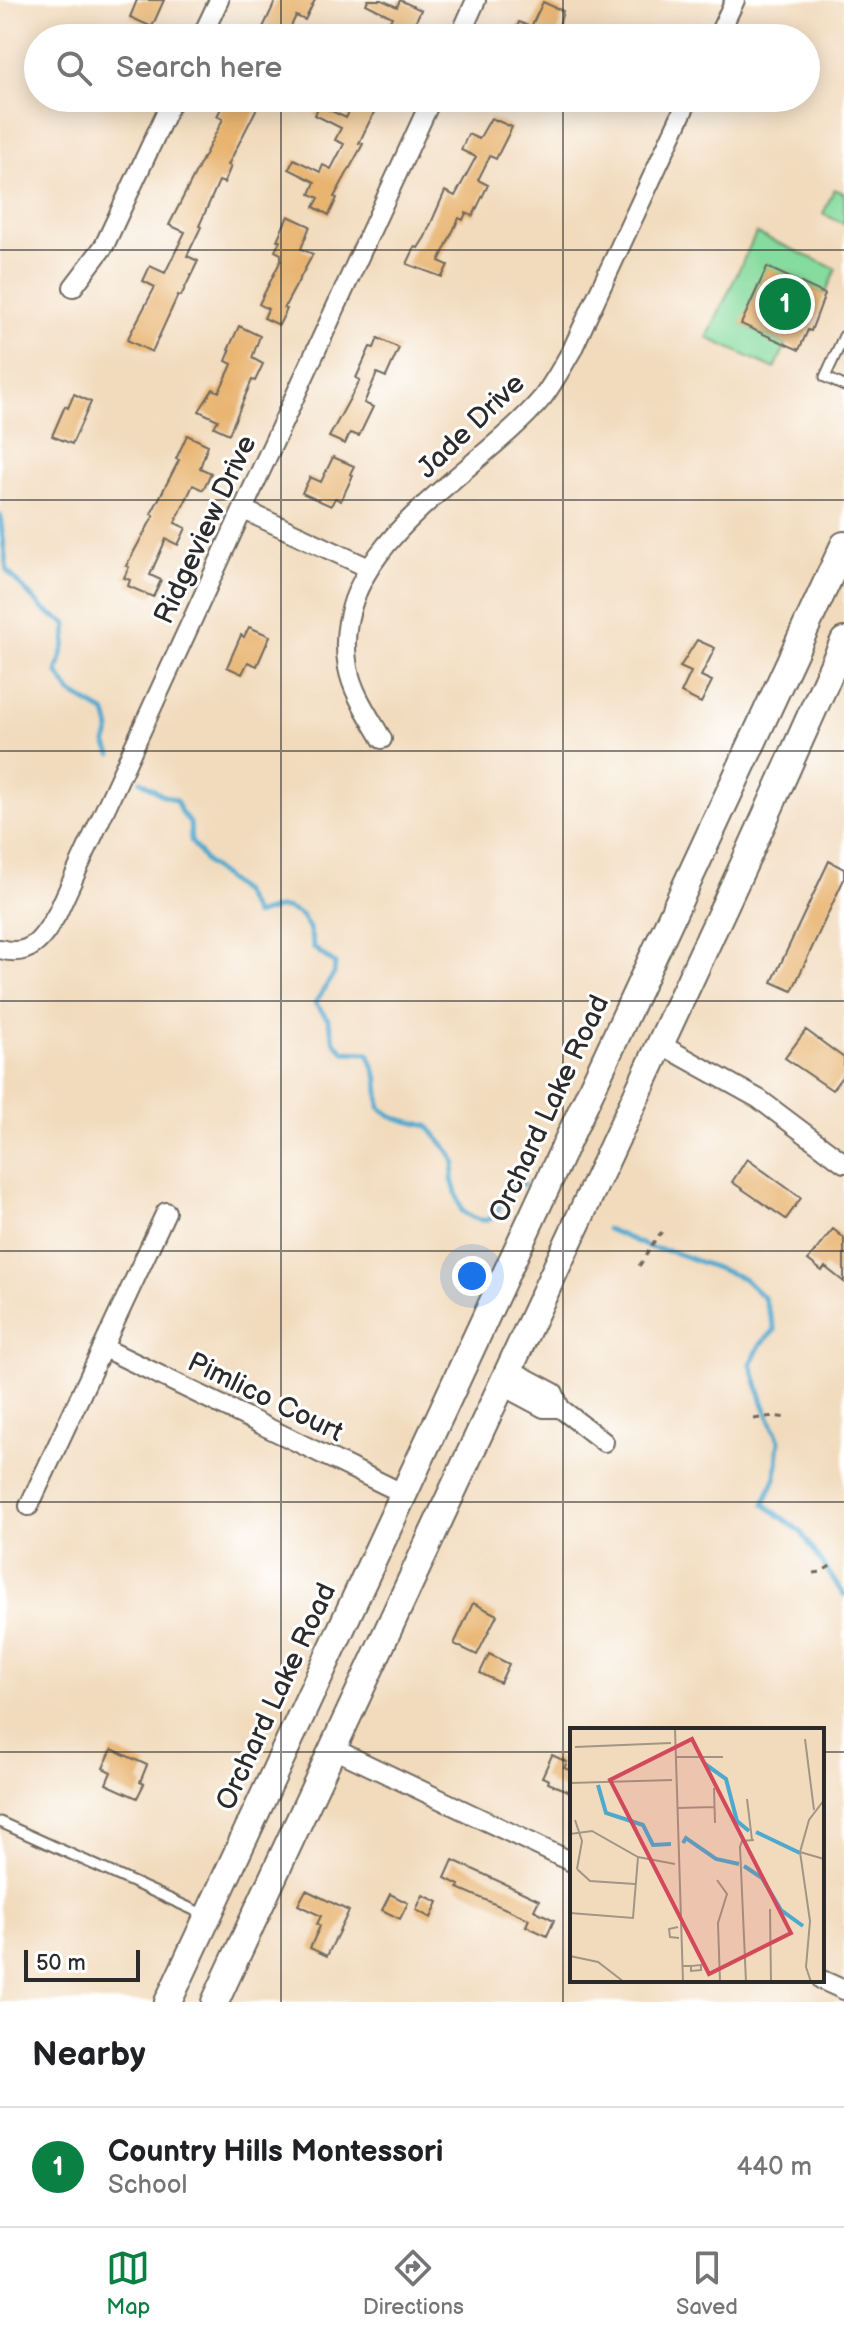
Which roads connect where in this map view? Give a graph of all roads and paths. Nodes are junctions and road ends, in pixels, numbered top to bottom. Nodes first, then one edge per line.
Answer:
1 (219, 0) edge
2 (476, 0) edge
3 (735, 0) edge
4 (208, 24) edge
5 (465, 24) edge
6 (724, 24) edge
7 (166, 112) edge
8 (426, 112) edge
9 (682, 112) edge
10 (73, 287) dead end
11 (844, 336) edge
12 (844, 386) edge
13 (244, 510) junction
14 (840, 563) edge
15 (369, 568) junction
16 (844, 641) edge
17 (382, 739) dead end
18 (720, 815) junction
19 (750, 851) junction
20 (0, 949) edge
21 (660, 1044) junction
22 (583, 1109) junction
23 (844, 1163) edge
24 (166, 1212) dead end
25 (662, 1232) dead end
26 (559, 1263) junction
27 (639, 1266) dead end
28 (104, 1348) junction
29 (505, 1377) junction
30 (787, 1418) dead end
31 (754, 1419) dead end
32 (604, 1442) dead end
33 (404, 1494) junction
34 (29, 1506) dead end
35 (830, 1566) dead end
36 (814, 1573) dead end
37 (366, 1575) junction
38 (394, 1619) junction
39 (332, 1748) junction
40 (276, 1771) junction
41 (0, 1822) edge
42 (570, 1861) edge
43 (208, 1917) junction
44 (231, 1966) junction
45 (824, 1981) edge
46 (844, 1990) edge
47 (168, 2002) edge
48 (215, 2002) edge

1 - 4 street
2 - 5 street
3 - 6 street
7 - 10 street
8 - 13 street, Ridgeview Drive
9 - 15 street, Jade Drive
11 - 12 lane
13 - 15 street
13 - 20 street, Ridgeview Drive
14 - 18 main road, Orchard Lake Road
15 - 17 street, Jade Drive
16 - 19 main road
18 - 19 main road
18 - 22 main road, Orchard Lake Road
19 - 21 main road
21 - 23 street
21 - 26 main road
22 - 26 main road
22 - 33 main road, Orchard Lake Road
24 - 28 street
25 - 27 path
26 - 29 main road
28 - 33 street, Pimlico Court
28 - 34 street
29 - 32 street
29 - 38 main road
30 - 31 path
33 - 37 main road, Orchard Lake Road
35 - 36 path
37 - 38 main road
37 - 40 main road, Orchard Lake Road
38 - 39 main road
39 - 42 street
39 - 44 main road
40 - 43 main road, Orchard Lake Road
40 - 44 main road
41 - 43 lane
43 - 47 main road, Orchard Lake Road
44 - 48 main road
45 - 46 street

